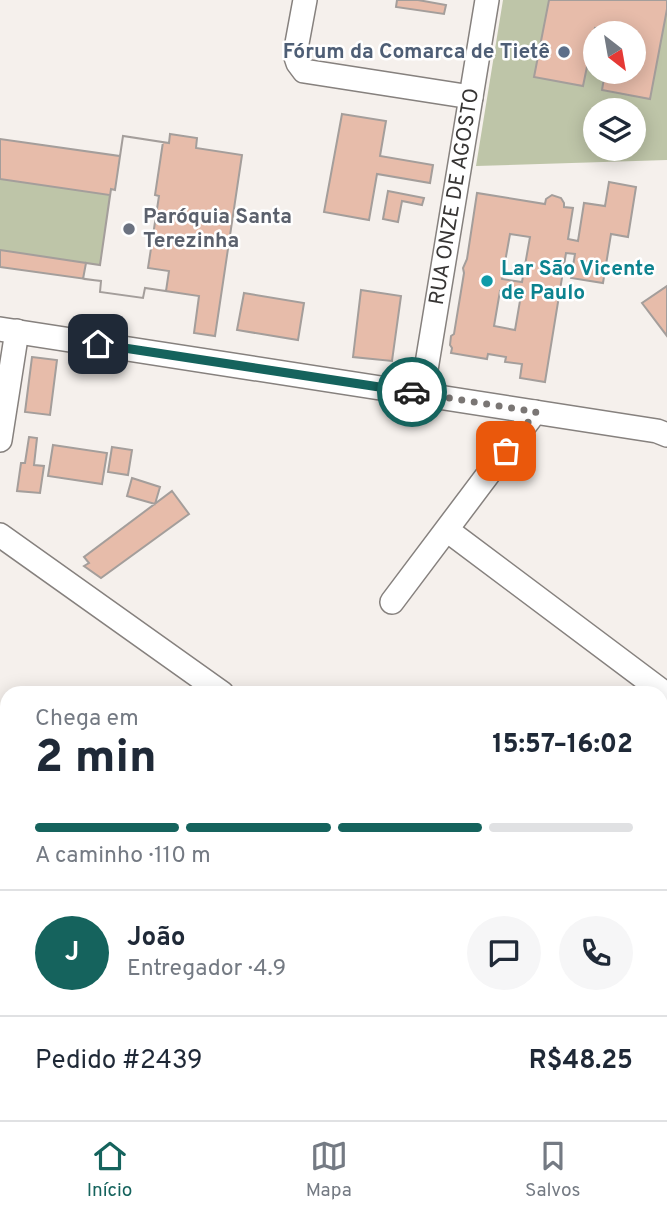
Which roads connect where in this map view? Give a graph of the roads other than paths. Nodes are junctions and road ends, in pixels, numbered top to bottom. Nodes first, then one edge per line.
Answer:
1 (305, 0) edge
2 (487, 0) edge
3 (471, 97) junction
4 (8, 330) edge
5 (422, 394) junction
6 (536, 412) junction
7 (667, 435) edge
8 (0, 440) edge
9 (447, 530) junction
10 (0, 535) edge
11 (392, 602) dead end
12 (212, 686) edge
13 (655, 686) edge

1 - 3 street
2 - 3 street, RUA ONZE DE AGOSTO
3 - 5 street, RUA ONZE DE AGOSTO
4 - 5 street
4 - 8 street
5 - 6 street
6 - 7 street
6 - 9 street
9 - 11 street
9 - 13 street
10 - 12 street

